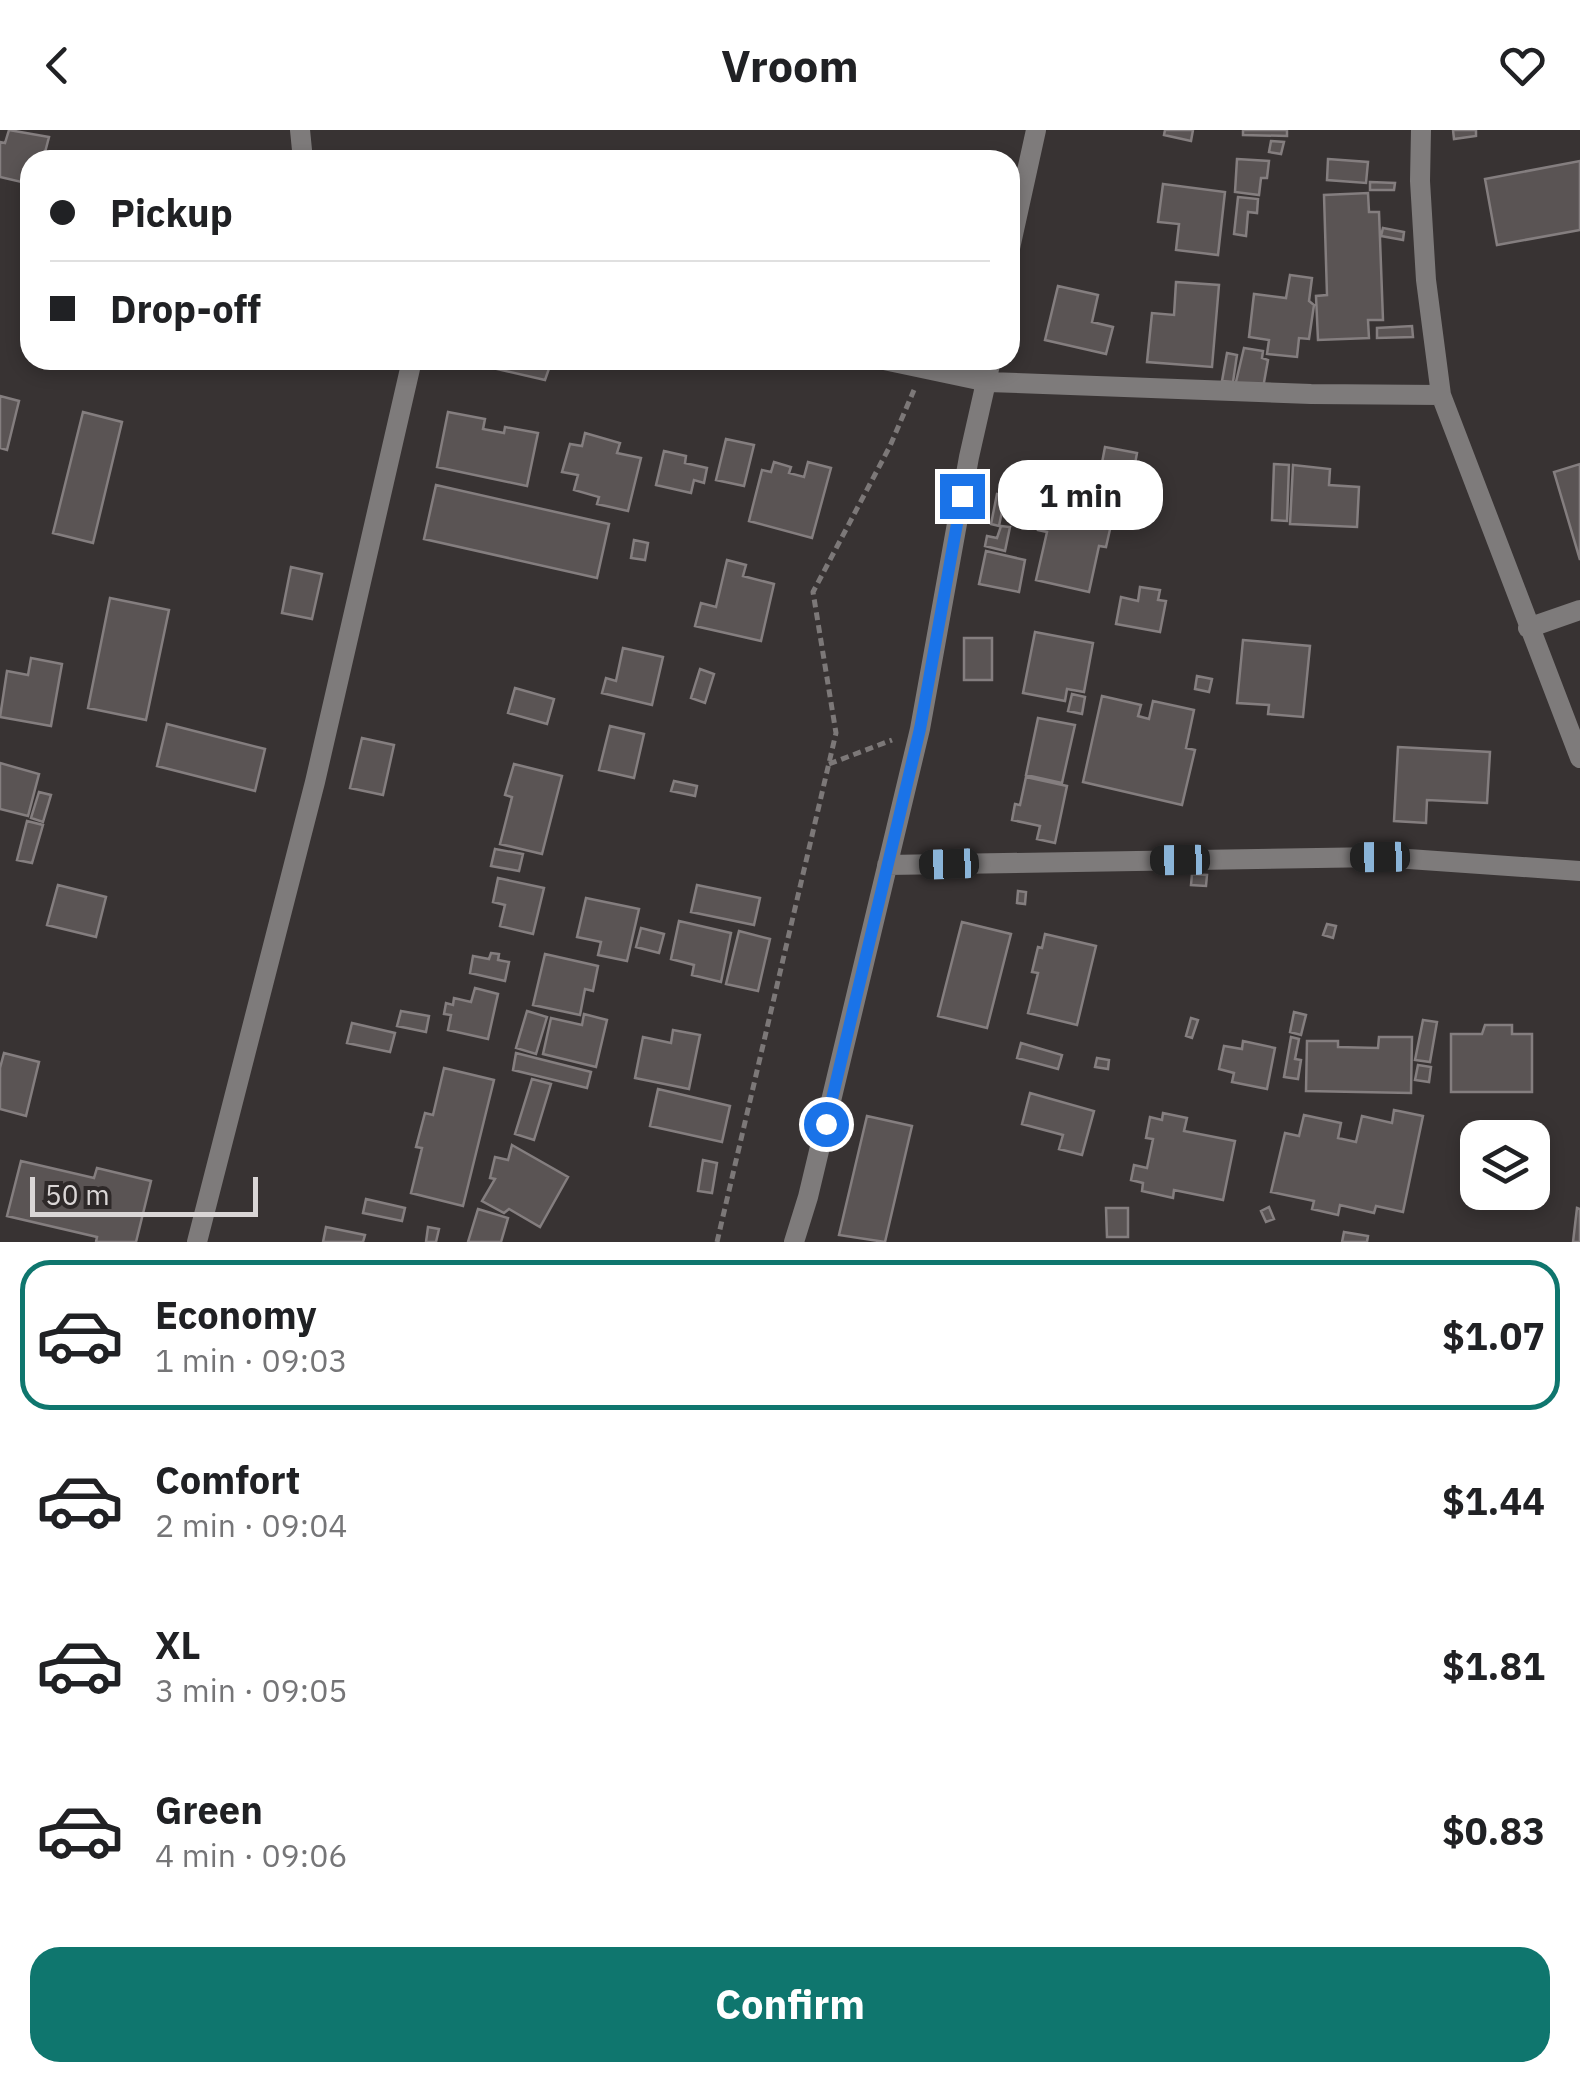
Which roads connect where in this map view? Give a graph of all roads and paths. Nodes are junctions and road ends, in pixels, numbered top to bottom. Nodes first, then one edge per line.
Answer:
1 (1036, 130) edge
2 (1421, 130) edge
3 (1020, 203) edge
4 (410, 370) edge
5 (922, 370) edge
6 (927, 370) edge
7 (990, 370) edge
8 (988, 382) junction
9 (1442, 395) junction
10 (1580, 610) edge
11 (1528, 628) junction
12 (920, 729) junction
13 (1580, 758) edge
14 (829, 764) junction
15 (887, 865) junction
16 (1580, 872) edge
17 (197, 1242) edge
18 (717, 1242) edge
19 (794, 1242) edge

1 - 3 street
2 - 9 street
4 - 17 street
5 - 14 path
6 - 8 street
7 - 8 street
8 - 9 street
8 - 12 street
9 - 11 street
10 - 11 street
11 - 13 street
12 - 14 path
12 - 15 street
14 - 18 path
15 - 16 street
15 - 19 street

